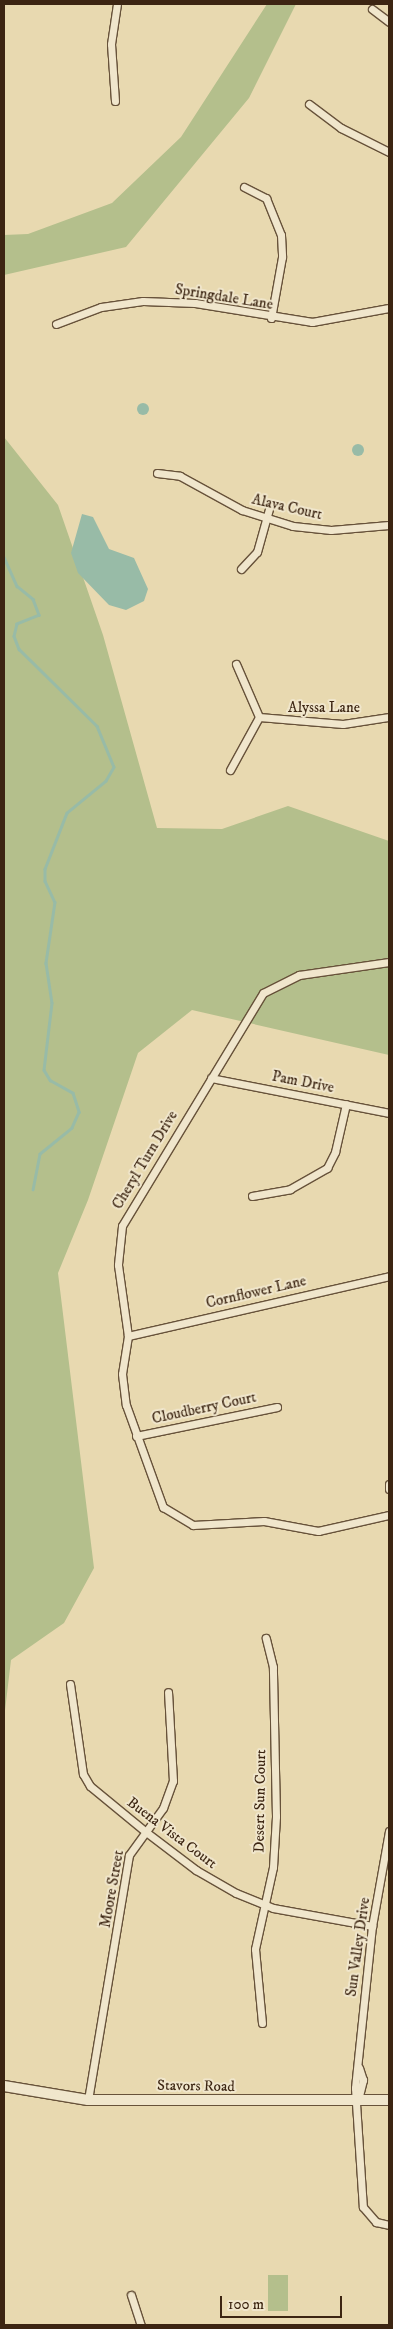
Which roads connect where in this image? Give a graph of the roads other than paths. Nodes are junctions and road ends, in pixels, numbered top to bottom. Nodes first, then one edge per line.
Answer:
1 (117, 4) edge
2 (372, 10) dead end
3 (389, 22) edge
4 (115, 101) dead end
5 (309, 104) dead end
6 (389, 152) edge
7 (244, 187) dead end
8 (389, 308) edge
9 (271, 318) junction
10 (56, 324) dead end
11 (157, 473) dead end
12 (269, 509) dead end
13 (267, 519) junction
14 (389, 525) edge
15 (241, 569) dead end
16 (236, 664) dead end
17 (389, 717) edge
18 (259, 718) junction
19 (230, 770) dead end
20 (389, 962) edge
21 (211, 1078) junction
22 (346, 1104) junction
23 (389, 1113) edge
24 (252, 1196) dead end
25 (389, 1276) edge
26 (128, 1336) junction
27 (277, 1407) dead end
28 (136, 1436) junction
29 (389, 1484) edge
30 (389, 1489) edge
31 (389, 1515) edge
32 (266, 1638) dead end
33 (70, 1684) dead end
34 (168, 1692) dead end
35 (389, 1831) edge
36 (146, 1832) junction
37 (262, 1903) junction
38 (372, 1926) junction
39 (262, 2023) dead end
40 (4, 2086) edge
41 (88, 2100) junction
42 (358, 2100) junction
43 (389, 2100) edge
44 (389, 2225) edge
45 (131, 2295) dead end
46 (141, 2325) edge

1 - 4 street
2 - 3 street
5 - 6 street
7 - 9 street
8 - 9 street, Springdale Lane
9 - 10 street, Springdale Lane
11 - 13 street, Alava Court
12 - 13 street
13 - 14 street, Alava Court
13 - 15 street
16 - 18 street
17 - 18 street, Alyssa Lane
18 - 19 street
20 - 21 street, Cheryl Turn Drive
21 - 22 street, Pam Drive
21 - 26 street, Cheryl Turn Drive
22 - 23 street, Pam Drive
22 - 24 street
25 - 26 street, Cornflower Lane
26 - 28 street, Cheryl Turn Drive
27 - 28 street, Cloudberry Court
28 - 31 street, Cheryl Turn Drive
29 - 30 street
32 - 37 street, Desert Sun Court
33 - 36 street, Buena Vista Court
34 - 36 street, Moore Street
35 - 38 street, Sun Valley Drive
36 - 37 street, Buena Vista Court
36 - 41 street, Moore Street
37 - 38 street, Buena Vista Court
37 - 39 street, Desert Sun Court
38 - 42 street, Sun Valley Drive
40 - 41 street, Stavors Road
41 - 42 street, Stavors Road
42 - 43 street, Stavors Road
42 - 44 street, Sun Valley Drive
45 - 46 street

